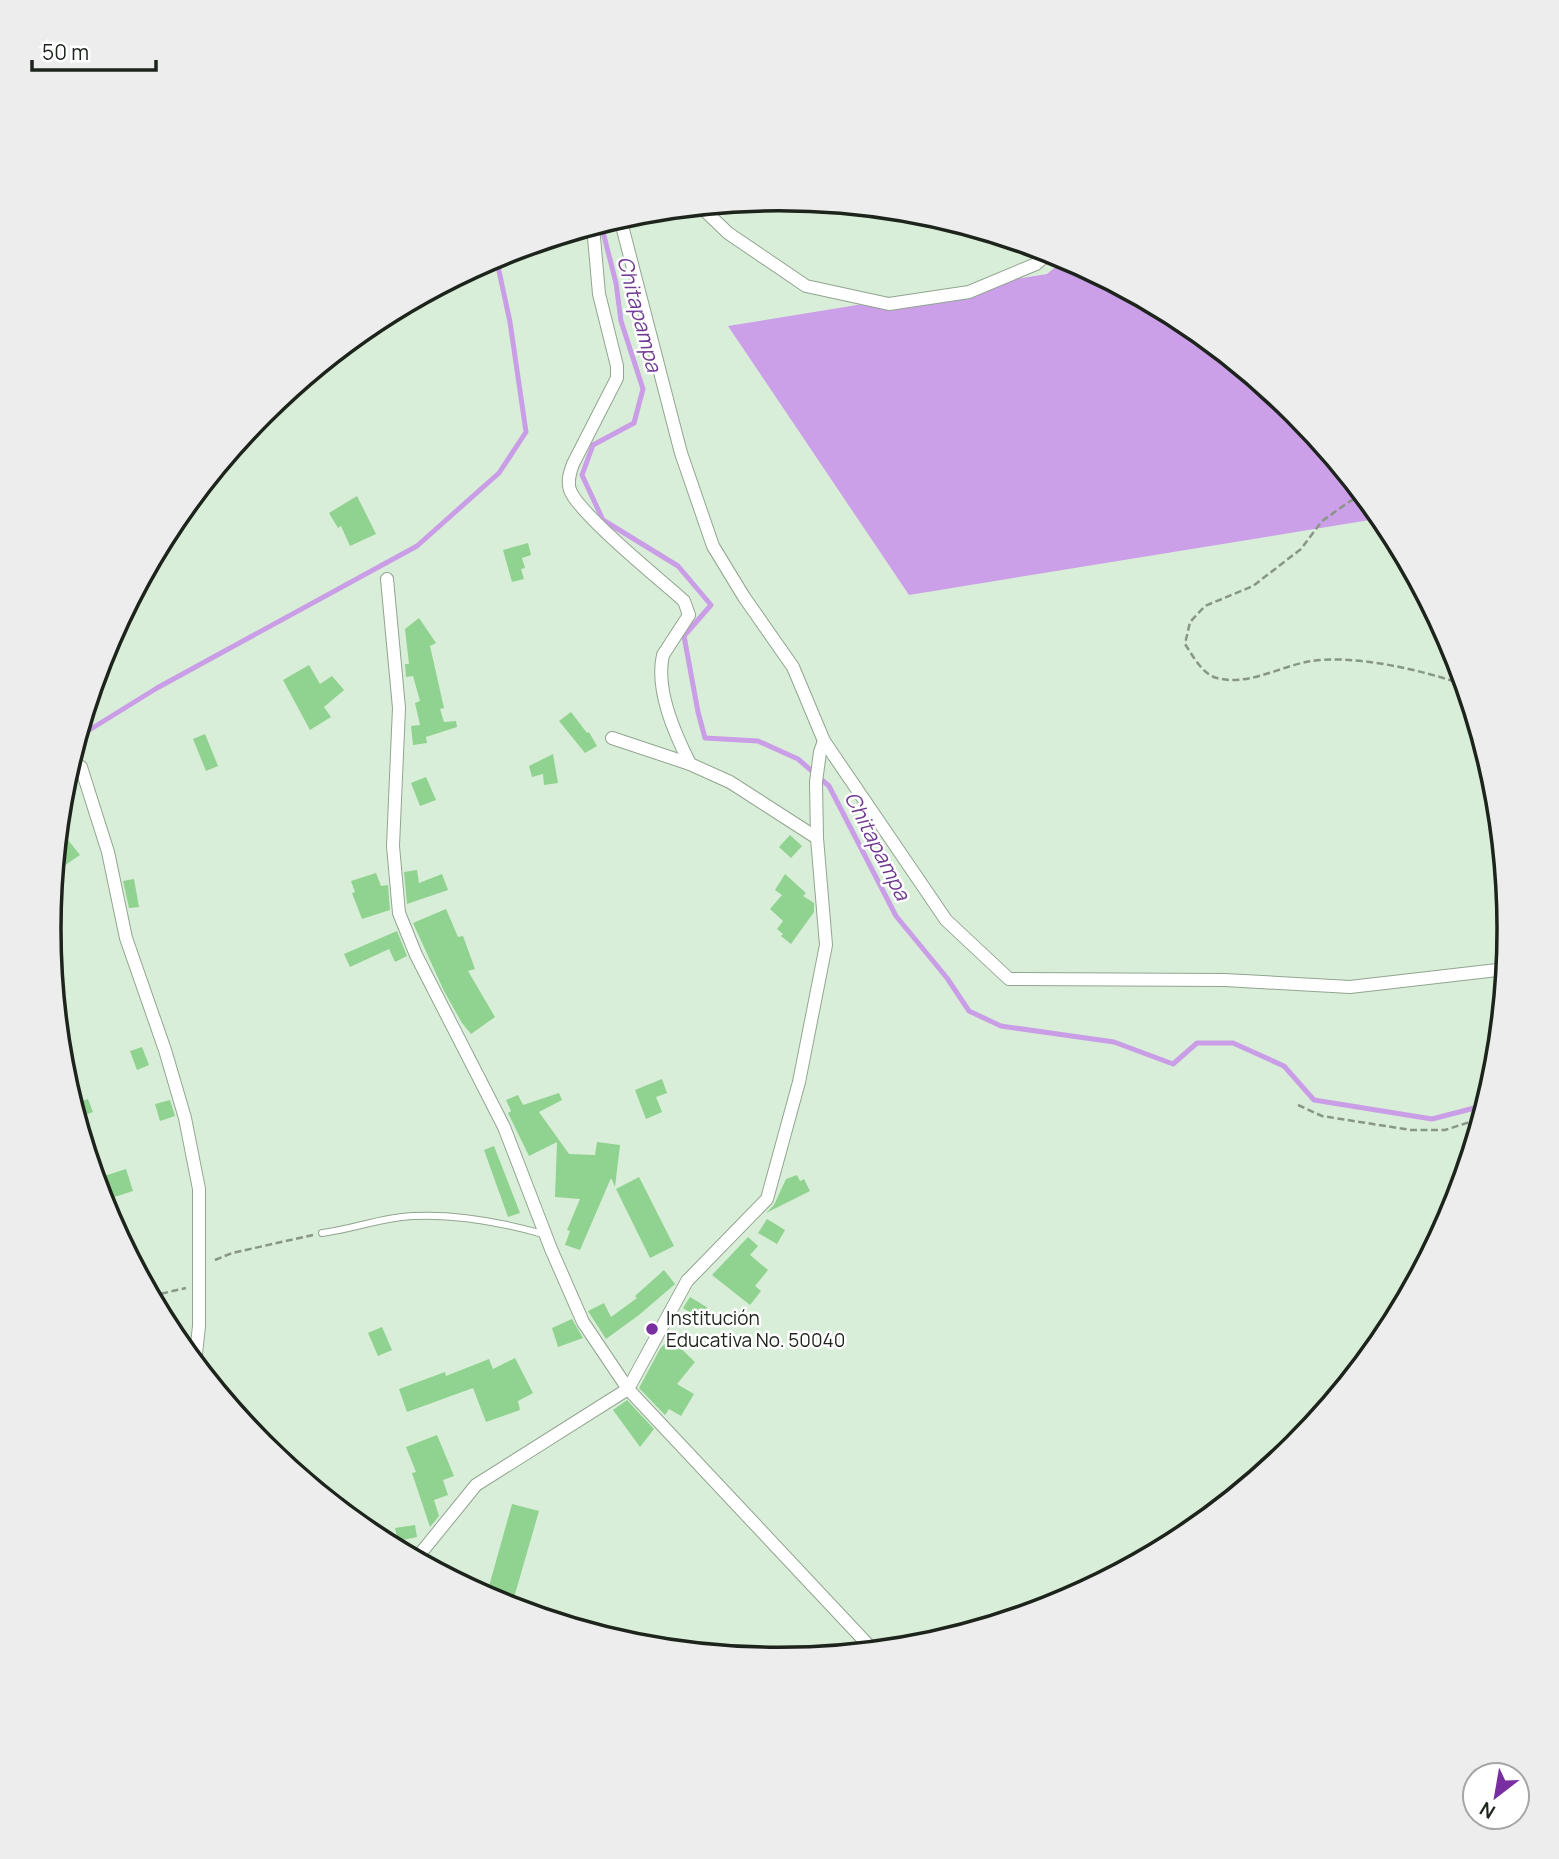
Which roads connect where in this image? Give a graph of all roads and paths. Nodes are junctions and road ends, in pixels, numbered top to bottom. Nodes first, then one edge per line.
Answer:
1 (709, 215) edge
2 (623, 229) edge
3 (594, 236) edge
4 (1040, 260) edge
5 (1354, 499) edge
6 (387, 579) dead end
7 (1453, 681) edge
8 (612, 738) dead end
9 (822, 747) junction
10 (690, 764) junction
11 (80, 767) edge
12 (817, 838) junction
13 (1496, 970) edge
14 (1298, 1105) dead end
15 (1471, 1122) edge
16 (323, 1233) joint
17 (545, 1234) junction
18 (199, 1267) junction
19 (199, 1285) junction
20 (160, 1294) edge
21 (197, 1349) edge
22 (628, 1389) junction
23 (421, 1553) edge
24 (866, 1643) edge

1 - 4 street
2 - 9 street
3 - 10 street
5 - 7 path
6 - 17 street
8 - 10 street
9 - 12 street
9 - 13 street
10 - 12 street
11 - 18 street
12 - 22 street
14 - 15 path
16 - 17 lane
16 - 18 path
17 - 22 street
18 - 19 street
19 - 20 path
19 - 21 street
22 - 23 street
22 - 24 street

